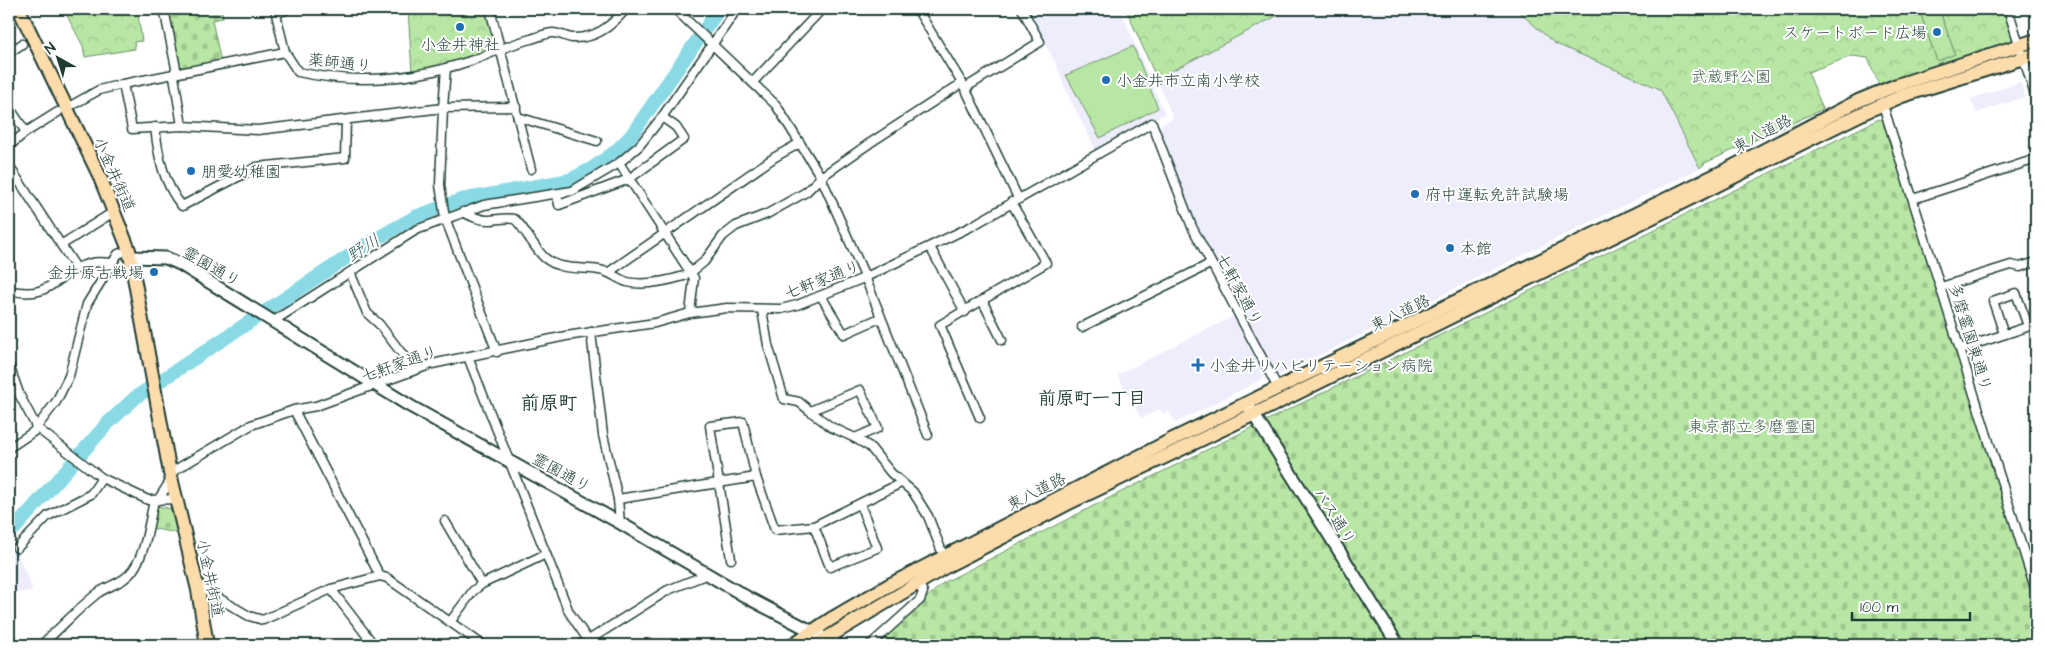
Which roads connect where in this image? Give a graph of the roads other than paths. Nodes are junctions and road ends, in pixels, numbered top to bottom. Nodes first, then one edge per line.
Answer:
1 (18, 9) edge
2 (164, 9) edge
3 (287, 9) edge
4 (490, 9) edge
5 (626, 9) edge
6 (675, 9) edge
7 (737, 9) edge
8 (822, 9) edge
9 (917, 9) edge
10 (1022, 9) edge
11 (2008, 9) edge
12 (2036, 40) edge
13 (22, 44) dead end
14 (712, 44) junction
15 (2019, 45) junction
16 (501, 48) junction
17 (285, 52) junction
18 (9, 53) edge
19 (2036, 54) edge
20 (2023, 58) junction
21 (446, 68) junction
22 (175, 74) junction
23 (753, 82) junction
24 (123, 84) junction
25 (964, 86) junction
26 (1879, 91) junction
27 (2036, 98) edge
28 (74, 104) dead end
29 (1883, 104) junction
30 (9, 106) edge
31 (516, 107) junction
32 (442, 108) junction
33 (58, 112) dead end
34 (518, 117) junction
35 (662, 117) junction
36 (346, 120) junction
37 (154, 126) junction
38 (182, 126) junction
39 (26, 132) junction
40 (597, 141) dead end
41 (800, 143) junction
42 (9, 146) edge
43 (2036, 159) edge
44 (619, 163) junction
45 (9, 166) edge
46 (531, 170) dead end
47 (821, 178) junction
48 (629, 179) junction
49 (557, 195) junction
50 (1913, 199) junction
51 (1015, 200) junction
52 (115, 211) junction
53 (462, 212) junction
54 (446, 218) junction
55 (665, 234) junction
56 (61, 245) junction
57 (930, 246) junction
58 (130, 253) junction
59 (2036, 262) edge
60 (111, 263) junction
61 (1210, 264) junction
62 (77, 269) junction
63 (350, 272) junction
64 (609, 272) junction
65 (687, 274) junction
66 (864, 278) junction
67 (1941, 288) junction
68 (9, 290) edge
69 (821, 296) junction
70 (982, 302) junction
71 (762, 310) junction
72 (965, 312) junction
73 (690, 313) junction
74 (880, 318) junction
75 (272, 322) junction
76 (2036, 324) edge
77 (1082, 326) dead end
78 (2028, 326) junction
79 (591, 332) junction
80 (2004, 334) junction
81 (1002, 340) dead end
82 (1960, 348) junction
83 (497, 352) junction
84 (468, 357) junction
85 (9, 365) edge
86 (411, 371) junction
87 (1336, 374) junction
88 (376, 385) junction
89 (1275, 389) junction
90 (1247, 403) junction
91 (294, 410) junction
92 (810, 411) junction
93 (1253, 415) junction
94 (980, 418) dead end
95 (37, 428) junction
96 (928, 435) dead end
97 (855, 438) junction
98 (9, 448) edge
99 (507, 460) junction
100 (756, 477) junction
101 (102, 478) junction
102 (172, 478) junction
103 (719, 482) junction
104 (901, 483) junction
105 (177, 499) junction
106 (618, 499) junction
107 (156, 500) junction
108 (860, 504) junction
109 (445, 521) dead end
110 (620, 523) junction
111 (814, 526) junction
112 (17, 548) dead end
113 (546, 554) junction
114 (944, 557) junction
115 (731, 559) dead end
116 (2033, 572) edge
117 (708, 574) junction
118 (380, 576) junction
119 (918, 583) junction
120 (482, 584) junction
121 (332, 589) junction
122 (198, 590) junction
123 (2036, 591) edge
124 (450, 622) junction
125 (811, 632) junction
126 (588, 640) junction
127 (820, 642) edge
128 (872, 644) edge
129 (42, 645) edge
130 (207, 645) edge
131 (374, 645) edge
132 (483, 645) edge
133 (580, 645) edge
134 (792, 645) edge
135 (838, 645) edge
136 (1398, 645) edge

1 - 52 main road, 小金井街道
2 - 22 street
3 - 17 street
4 - 16 street
5 - 16 street, 薬師通り
6 - 14 street
7 - 14 street
8 - 23 street
9 - 25 street
10 - 25 street
11 - 15 street
12 - 15 main road, 東八道路
13 - 18 street
14 - 23 street
14 - 35 street
15 - 20 street
15 - 26 main road, 東八道路
16 - 21 street, 薬師通り
16 - 31 street
17 - 21 street, 薬師通り
17 - 22 street, 薬師通り
19 - 20 main road, 東八道路
20 - 27 street
20 - 29 main road, 東八道路
21 - 32 street
22 - 24 street, 薬師通り
22 - 38 street
23 - 41 street
24 - 28 street, 薬師通り
24 - 37 street
25 - 47 street
25 - 51 street
26 - 29 street, 多磨霊園東通り
26 - 89 main road, 東八道路
29 - 50 street, 多磨霊園東通り
29 - 87 main road, 東八道路
30 - 39 street
31 - 32 street
31 - 34 street
32 - 36 street
32 - 54 street
33 - 39 street
34 - 40 street
34 - 46 street
35 - 44 street
35 - 48 street
36 - 37 street
36 - 38 street
37 - 38 street
39 - 42 street
41 - 47 street
41 - 55 street
43 - 50 street
44 - 48 street
44 - 49 street
45 - 56 street
47 - 65 street
47 - 66 street
48 - 49 street
48 - 55 street
49 - 53 street
50 - 67 street, 多磨霊園東通り
51 - 57 street, 七軒家通り
51 - 61 street, 七軒家通り
51 - 70 street
52 - 56 street
52 - 58 main road, 小金井街道
53 - 54 street
53 - 64 street
54 - 63 street
54 - 83 street
55 - 64 street
55 - 65 street
56 - 62 street
57 - 66 street, 七軒家通り
57 - 72 street
58 - 60 street
58 - 75 street, 霊園通り
58 - 102 main road, 小金井街道
59 - 67 street
60 - 62 street
60 - 95 street
61 - 77 street
61 - 89 street, 七軒家通り
62 - 68 street
63 - 75 street
63 - 86 street
64 - 65 street
65 - 73 street
66 - 69 street, 七軒家通り
66 - 74 street
67 - 82 street, 多磨霊園東通り
69 - 71 street, 七軒家通り
69 - 74 street
70 - 72 street
70 - 81 street
71 - 73 street, 七軒家通り
71 - 92 street
72 - 94 street
73 - 79 street, 七軒家通り
74 - 96 street
75 - 88 street, 霊園通り
76 - 78 street
78 - 80 street
78 - 80 street
79 - 83 street, 七軒家通り
79 - 106 street
80 - 82 street
82 - 116 street, 多磨霊園東通り
83 - 84 street, 七軒家通り
84 - 86 street, 七軒家通り
84 - 99 street
85 - 95 street
86 - 88 street, 七軒家通り
87 - 89 main road
87 - 93 main road, 東八道路
88 - 91 street, 七軒家通り
88 - 99 street, 霊園通り
89 - 90 main road, 東八道路
90 - 93 street, バス通り
90 - 114 main road, 東八道路
91 - 102 street, 七軒家通り
91 - 118 street
92 - 97 street
92 - 97 street
93 - 119 main road, 東八道路
93 - 136 street, バス通り
95 - 98 street
95 - 101 street
97 - 104 street
99 - 110 street, 霊園通り
99 - 113 street
100 - 103 street
100 - 103 street
100 - 111 street
101 - 107 street
101 - 112 street
102 - 105 main road, 小金井街道
102 - 107 street
103 - 106 street
103 - 115 street
104 - 108 street
104 - 114 street
105 - 107 street
105 - 122 main road, 小金井街道
106 - 110 street
107 - 129 street
108 - 111 street
108 - 111 street
109 - 120 street
110 - 117 street, 霊園通り
113 - 120 street
113 - 126 street
114 - 125 main road, 東八道路
116 - 123 street, 多磨霊園東通り
117 - 125 street, 霊園通り
117 - 126 street
118 - 121 street
118 - 124 street
119 - 127 main road, 東八道路
119 - 128 street
120 - 124 street
121 - 122 street
121 - 131 street
122 - 130 main road, 小金井街道
124 - 132 street
125 - 127 street, 霊園通り
125 - 134 main road, 東八道路
126 - 133 street
127 - 135 street, 霊園通り

